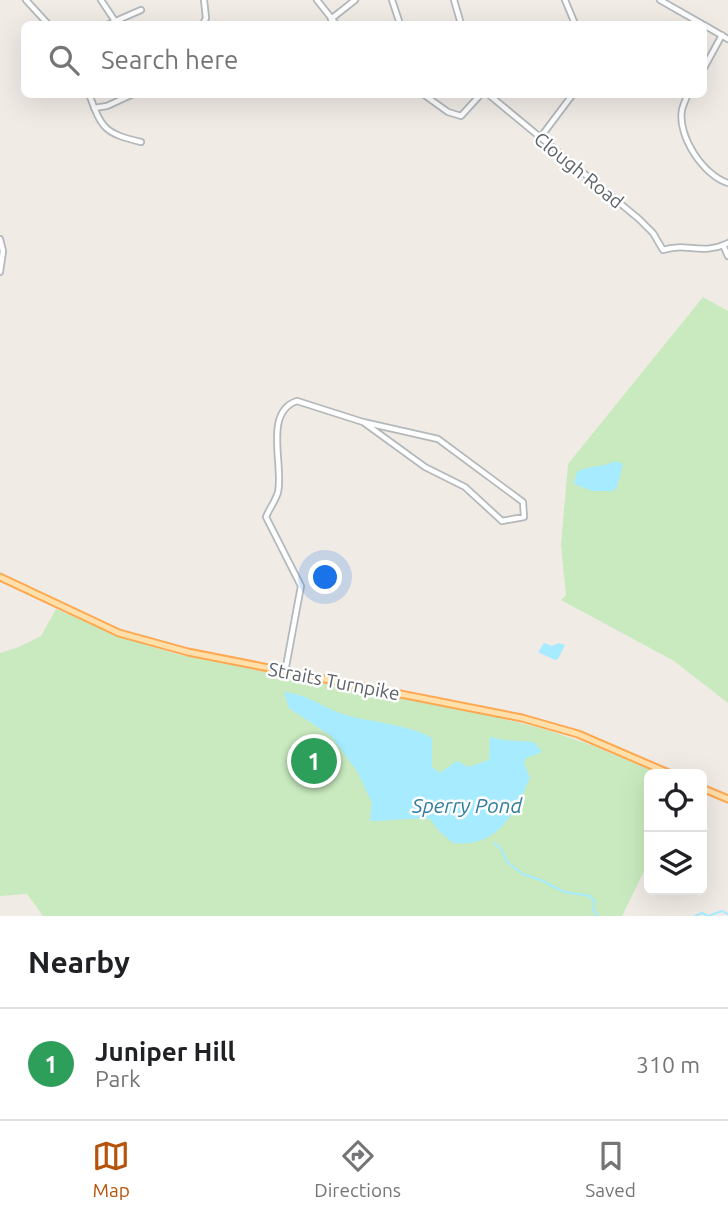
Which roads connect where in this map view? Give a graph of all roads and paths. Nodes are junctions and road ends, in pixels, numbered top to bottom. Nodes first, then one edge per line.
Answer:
1 (26, 0) edge
2 (101, 0) edge
3 (204, 0) edge
4 (317, 0) edge
5 (355, 0) edge
6 (392, 0) edge
7 (454, 0) edge
8 (565, 0) edge
9 (660, 0) edge
10 (141, 10) dead end
11 (331, 19) joint
12 (45, 21) edge
13 (111, 21) edge
14 (116, 21) edge
15 (204, 21) edge
16 (399, 21) edge
17 (460, 21) edge
18 (574, 21) edge
19 (696, 21) edge
20 (707, 27) edge
21 (722, 35) junction
22 (728, 39) edge
23 (707, 62) edge
24 (90, 98) edge
25 (124, 98) edge
26 (429, 98) edge
27 (477, 98) edge
28 (493, 98) edge
29 (570, 98) edge
30 (686, 98) edge
31 (94, 108) junction
32 (540, 138) junction
33 (141, 142) dead end
34 (728, 183) edge
35 (0, 239) edge
36 (726, 244) edge
37 (728, 256) edge
38 (0, 272) edge
39 (363, 422) junction
40 (0, 577) edge
41 (285, 672) junction
42 (659, 769) edge
43 (707, 790) edge
44 (728, 799) edge

1 - 12 street
2 - 13 street
3 - 15 street
4 - 11 street
5 - 11 street
6 - 16 street
7 - 17 street
8 - 18 street
9 - 19 street
10 - 14 street
20 - 21 street
21 - 22 street
21 - 23 street
24 - 31 street
25 - 31 street
26 - 27 street
28 - 32 street, Clough Road
29 - 32 street
30 - 34 street
31 - 33 street
32 - 36 street, Clough Road
35 - 38 street
36 - 37 street
39 - 39 street
39 - 41 street
40 - 41 main road, Straits Turnpike
41 - 42 main road, Straits Turnpike
43 - 44 main road

